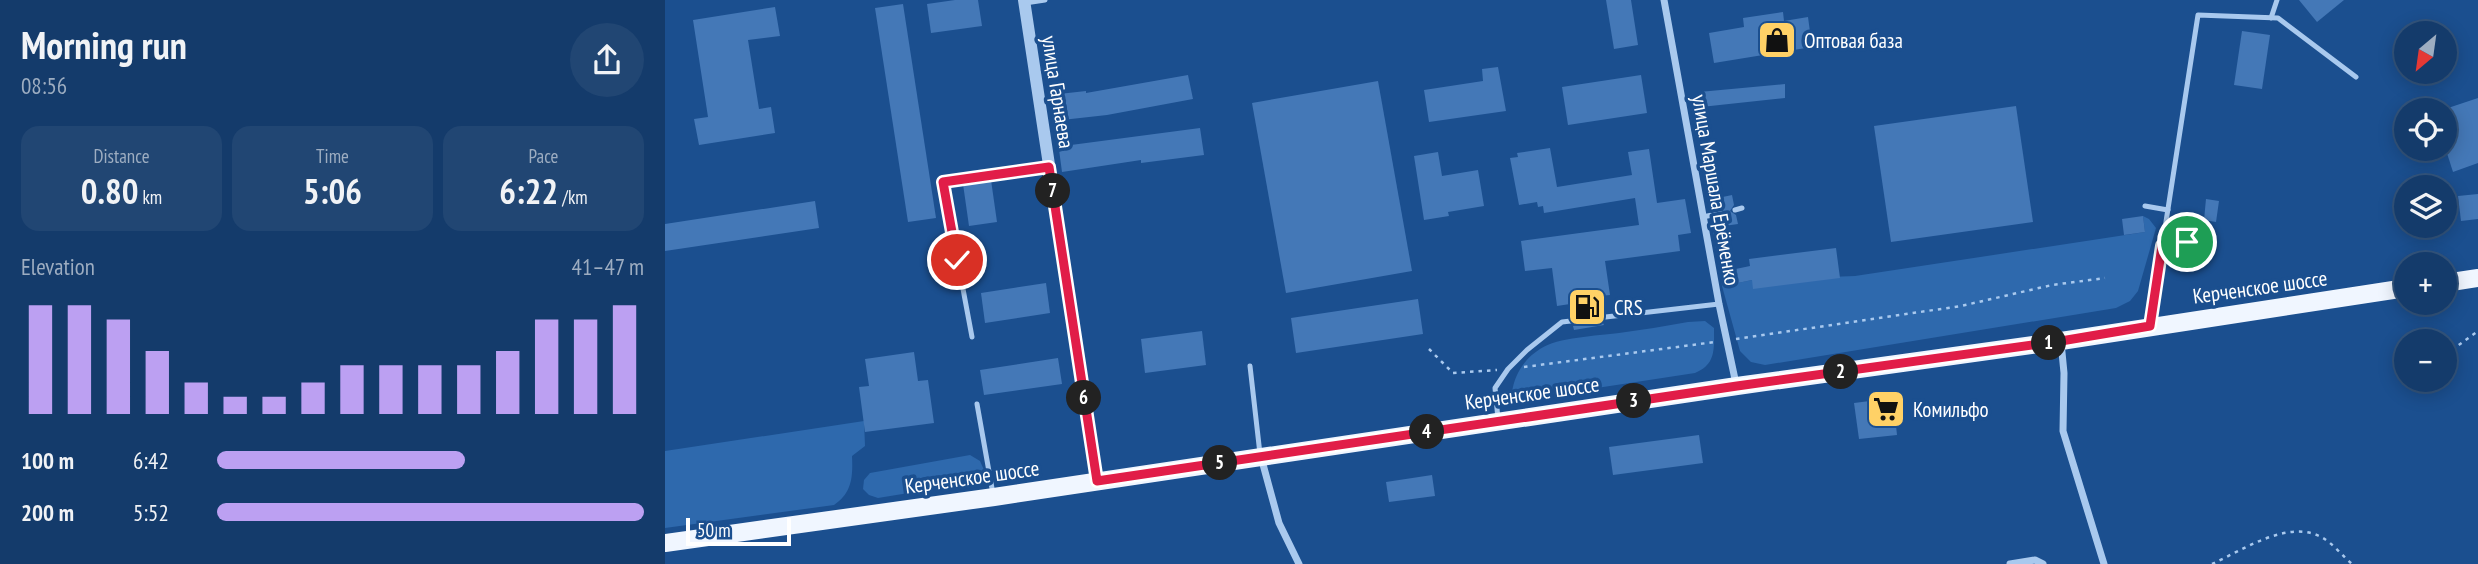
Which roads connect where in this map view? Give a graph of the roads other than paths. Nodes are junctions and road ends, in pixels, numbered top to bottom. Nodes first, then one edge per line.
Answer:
1 (1045, 0) edge
2 (1664, 0) edge
3 (2277, 0) edge
4 (1024, 2) edge
5 (2271, 18) junction
6 (2356, 77) dead end
7 (1049, 167) junction
8 (2145, 206) dead end
9 (1742, 208) dead end
10 (1735, 210) dead end
11 (2168, 210) junction
12 (1721, 213) dead end
13 (1703, 216) junction
14 (2187, 242) dead end
15 (2162, 246) junction
16 (2478, 278) edge
17 (2457, 281) edge
18 (2394, 290) edge
19 (1719, 304) junction
20 (2150, 326) junction
21 (972, 337) dead end
22 (2061, 341) junction
23 (1249, 366) dead end
24 (1737, 386) junction
25 (977, 404) dead end
26 (1498, 421) junction
27 (1261, 457) junction
28 (1097, 481) junction
29 (994, 497) junction
30 (665, 543) edge
31 (1299, 564) edge
32 (2010, 564) edge
33 (2043, 564) edge
34 (2104, 564) edge

1 - 4 lane
2 - 13 street, улица Маршала Ерёменко
3 - 5 lane
4 - 7 street, улица Гарнаева
5 - 6 lane
5 - 11 lane
7 - 21 lane
7 - 28 street, улица Гарнаева
8 - 11 lane
9 - 10 lane
11 - 15 lane
12 - 13 lane
13 - 19 street, улица Маршала Ерёменко
14 - 15 lane
15 - 20 lane
16 - 17 main road
18 - 20 main road, Керченское шоссе
19 - 24 street, улица Маршала Ерёменко
19 - 26 lane
20 - 22 main road, Керченское шоссе
22 - 24 main road, Керченское шоссе
22 - 34 street
23 - 27 lane
24 - 26 main road, Керченское шоссе
25 - 29 lane
26 - 27 main road, Керченское шоссе
27 - 28 main road, Керченское шоссе
27 - 31 street
28 - 29 main road, Керченское шоссе
29 - 30 main road, Керченское шоссе
32 - 33 street

